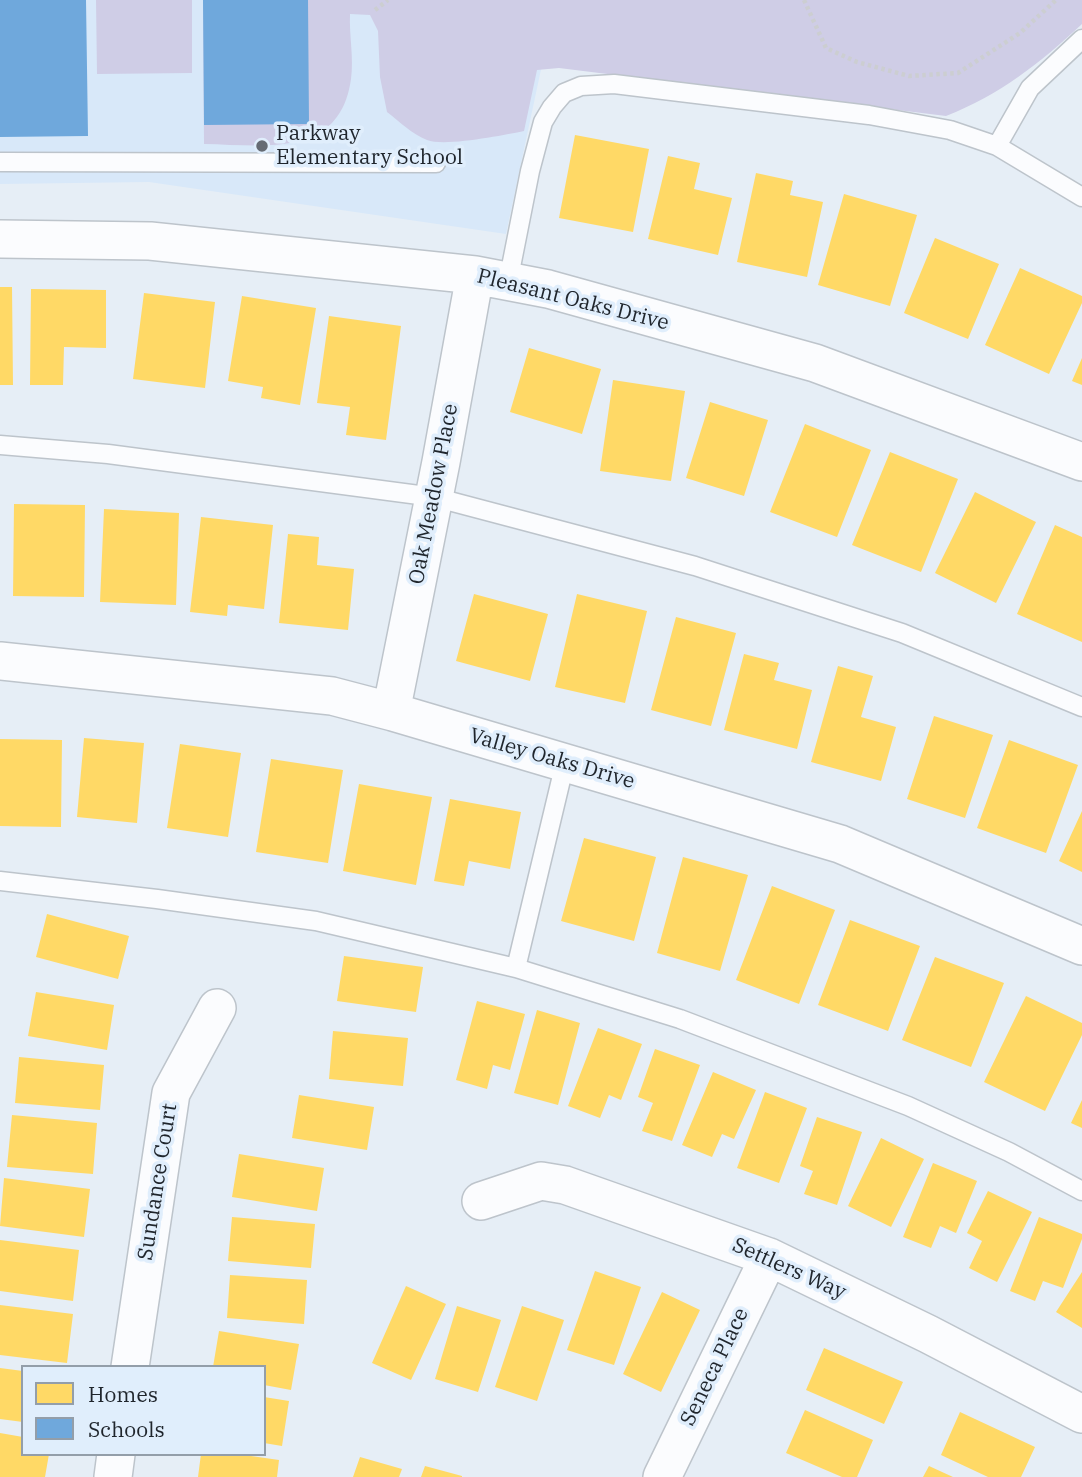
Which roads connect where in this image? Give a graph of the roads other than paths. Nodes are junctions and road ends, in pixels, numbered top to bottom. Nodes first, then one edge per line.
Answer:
1 (1082, 39) edge
2 (997, 146) junction
3 (0, 162) edge
4 (436, 163) dead end
5 (1082, 197) edge
6 (0, 239) edge
7 (491, 278) junction
8 (0, 445) edge
9 (1082, 462) edge
10 (434, 497) junction
11 (0, 661) edge
12 (1082, 707) edge
13 (393, 712) junction
14 (565, 763) junction
15 (0, 881) edge
16 (1082, 946) edge
17 (516, 968) junction
18 (217, 1009) dead end
19 (1082, 1191) edge
20 (481, 1200) dead end
21 (769, 1257) junction
22 (130, 1365) edge
23 (1082, 1414) edge
24 (116, 1456) edge
25 (113, 1477) edge
26 (662, 1477) edge

1 - 2 lane
2 - 5 lane
2 - 7 lane
3 - 4 lane
6 - 7 street, Pleasant Oaks Drive
7 - 9 street, Pleasant Oaks Drive
7 - 10 street, Oak Meadow Place
8 - 10 lane
10 - 12 lane
10 - 13 street, Oak Meadow Place
11 - 13 street, Valley Oaks Drive
13 - 14 street, Valley Oaks Drive
14 - 16 street, Valley Oaks Drive
14 - 17 lane
15 - 17 lane
17 - 19 lane
18 - 22 street, Sundance Court
20 - 21 street, Settlers Way
21 - 23 street, Settlers Way
21 - 26 street, Seneca Place
24 - 25 street

